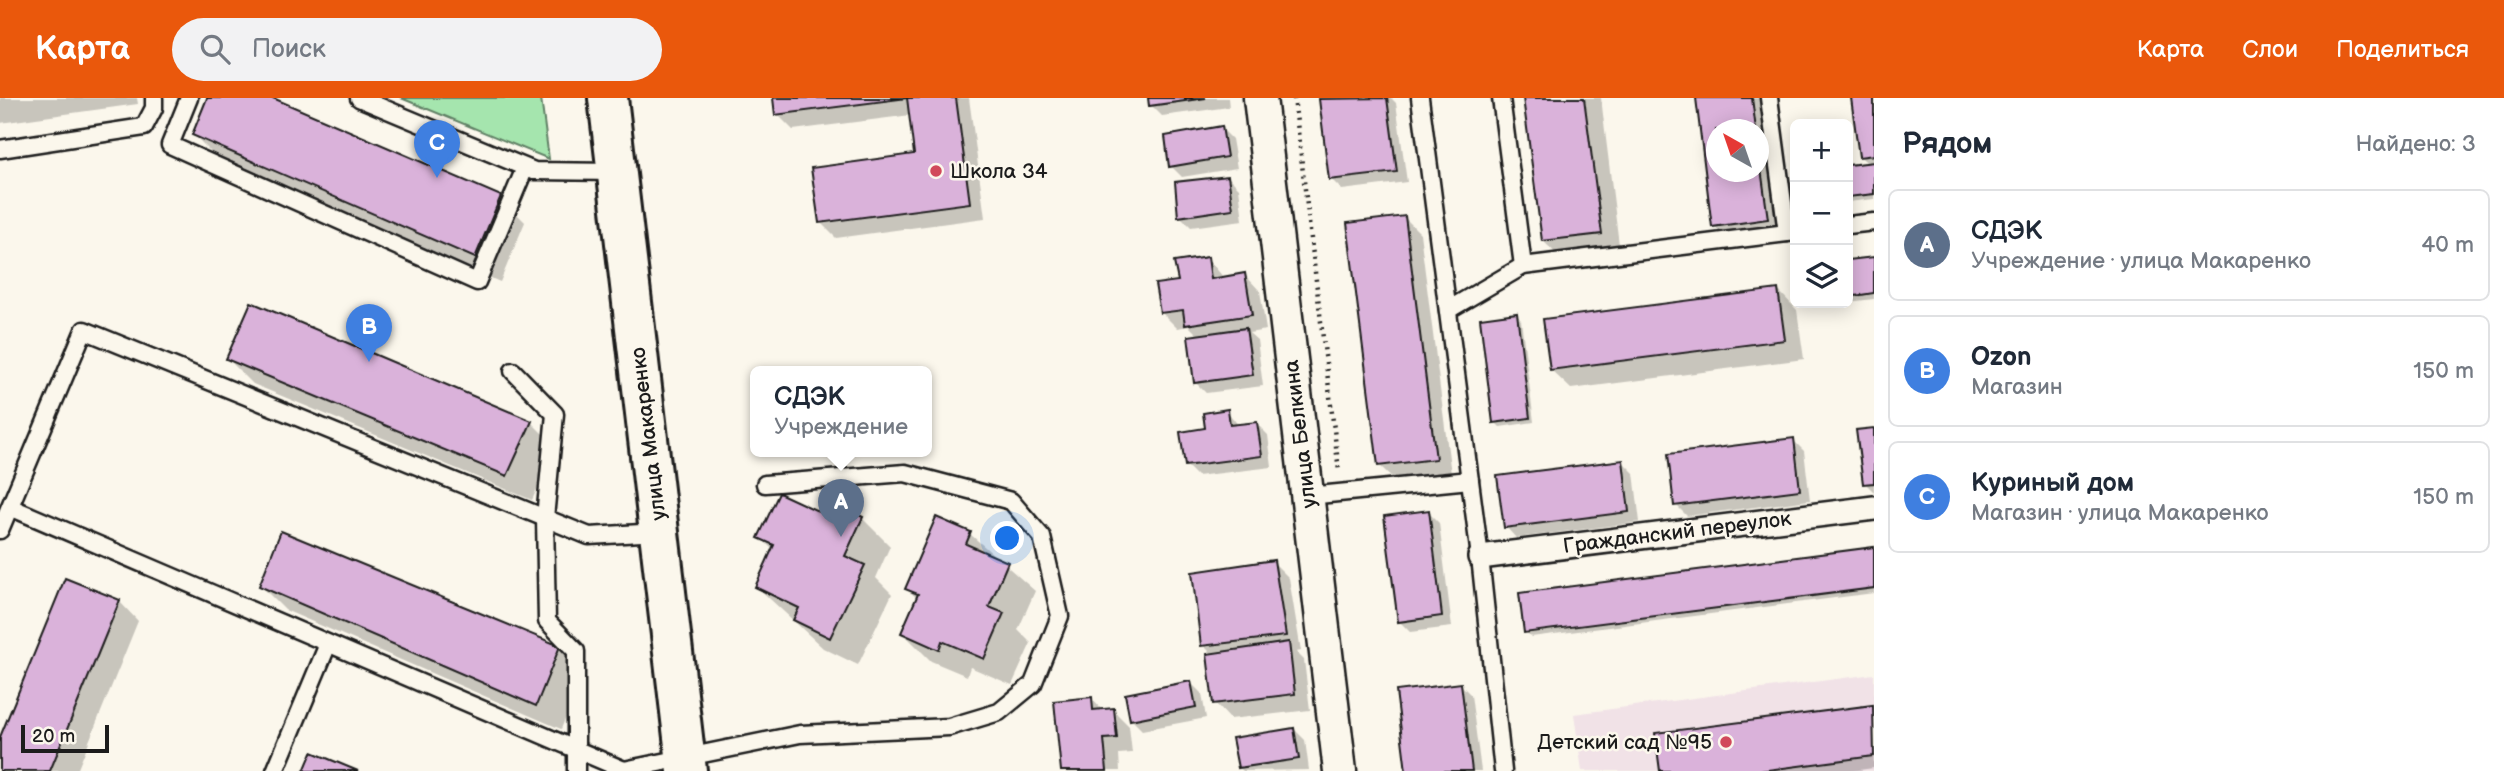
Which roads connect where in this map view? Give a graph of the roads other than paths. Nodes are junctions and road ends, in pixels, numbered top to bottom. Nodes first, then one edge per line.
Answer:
1 (153, 98) edge
2 (189, 98) edge
3 (359, 98) edge
4 (608, 98) edge
5 (1260, 98) edge
6 (1420, 98) edge
7 (1501, 98) edge
8 (1769, 98) edge
9 (0, 149) edge
10 (525, 167) junction
11 (617, 172) junction
12 (1874, 222) edge
13 (1853, 224) edge
14 (1790, 226) edge
15 (1790, 232) edge
16 (1523, 267) junction
17 (1448, 310) junction
18 (513, 371) dead end
19 (1470, 480) junction
20 (765, 484) dead end
21 (1308, 496) junction
22 (10, 507) junction
23 (1874, 508) edge
24 (545, 518) junction
25 (0, 530) edge
26 (659, 532) junction
27 (1480, 557) junction
28 (328, 643) junction
29 (576, 749) junction
30 (686, 763) edge
31 (275, 771) edge
32 (576, 771) edge
33 (1340, 771) edge
34 (1503, 771) edge

1 - 9 lane
2 - 10 lane
3 - 10 lane
4 - 11 main road, улица Макаренко
5 - 21 street, улица Белкина
6 - 17 lane
7 - 16 lane
8 - 14 lane
10 - 11 lane
11 - 26 main road, улица Макаренко
12 - 13 lane
15 - 16 lane
16 - 17 lane
17 - 19 lane
18 - 24 lane
19 - 21 lane
19 - 27 lane
20 - 30 lane
21 - 33 street, улица Белкина
22 - 24 lane
22 - 25 lane
22 - 28 lane
23 - 27 street, Гражданский переулок
24 - 26 lane
24 - 29 lane
26 - 30 main road, улица Макаренко
27 - 34 lane
28 - 29 lane
28 - 31 lane
29 - 30 lane
29 - 32 lane

